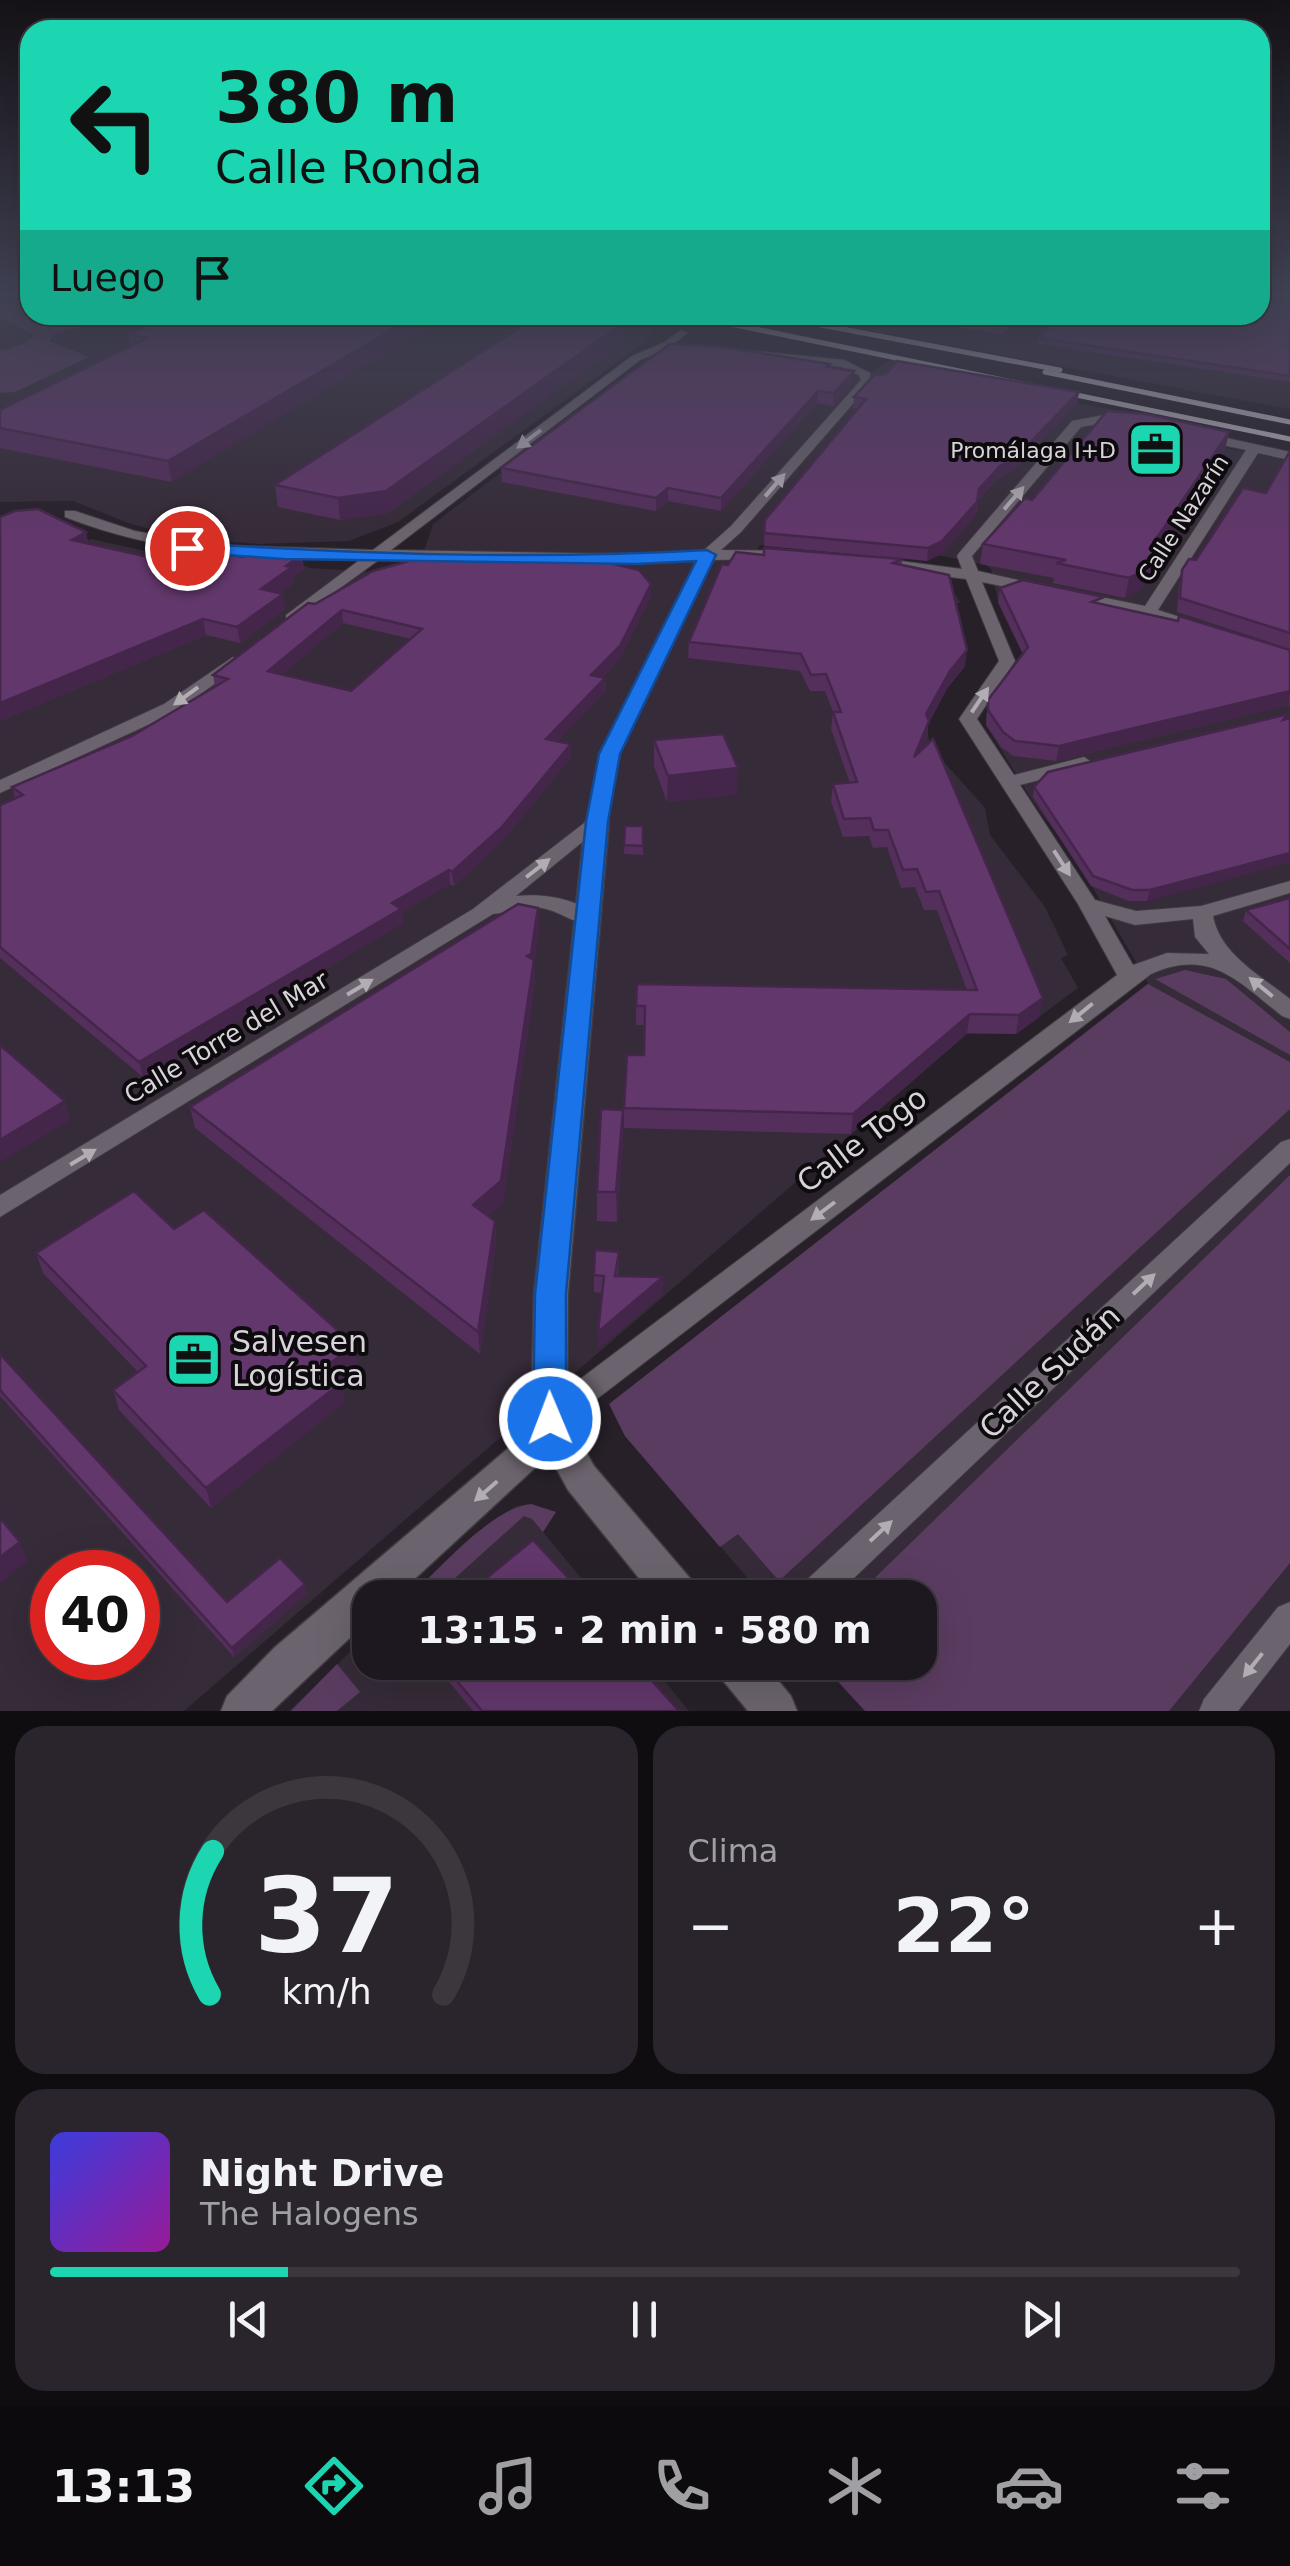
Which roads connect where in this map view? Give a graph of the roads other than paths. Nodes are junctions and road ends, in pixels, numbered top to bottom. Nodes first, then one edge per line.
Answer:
1 (612, 376) edge
2 (865, 376) edge
3 (1137, 422) edge
4 (1196, 435) edge
5 (1254, 448) junction
6 (1290, 456) edge
7 (70, 514) dead end
8 (377, 554) junction
9 (707, 555) junction
10 (818, 557) edge
11 (869, 562) edge
12 (973, 575) junction
13 (1149, 612) junction
14 (276, 629) edge
15 (1220, 635) edge
16 (246, 652) edge
17 (1097, 760) edge
18 (1009, 782) junction
19 (0, 787) edge
20 (597, 822) junction
21 (1290, 887) edge
22 (1088, 904) junction
23 (1202, 912) junction
24 (480, 914) junction
25 (588, 918) junction
26 (1231, 964) junction
27 (1129, 977) junction
28 (1290, 1011) edge
29 (1290, 1148) edge
30 (0, 1207) edge
31 (550, 1419) junction
32 (666, 1580) edge
33 (829, 1580) edge
34 (1290, 1618) edge
35 (289, 1663) junction
36 (751, 1680) edge
37 (242, 1711) edge
38 (262, 1711) edge
39 (776, 1711) edge
40 (1216, 1711) edge

1 -> 8 street
9 -> 2 street
12 -> 3 street
4 - 5 street
5 - 6 street
5 - 13 street, Calle Nazarín
7 - 8 street
8 - 9 street
8 - 14 street
9 - 10 street
9 - 20 street
11 - 12 street
12 - 13 street
18 -> 12 street
13 - 15 street
16 -> 19 street
17 - 18 street
18 -> 22 street
24 -> 20 street, Calle Torre del Mar
20 - 25 street
21 - 23 street
22 - 23 street
22 - 27 street
23 - 26 street
24 - 25 street, Calle Torre del Mar
30 -> 24 street, Calle Torre del Mar
25 - 31 street
26 - 27 street, Calle Togo
28 -> 26 street
27 -> 31 street, Calle Togo
33 -> 29 street, Calle Sudán
31 - 32 street
31 -> 35 street
34 -> 40 street
35 - 37 street
35 - 38 street
36 - 39 street

